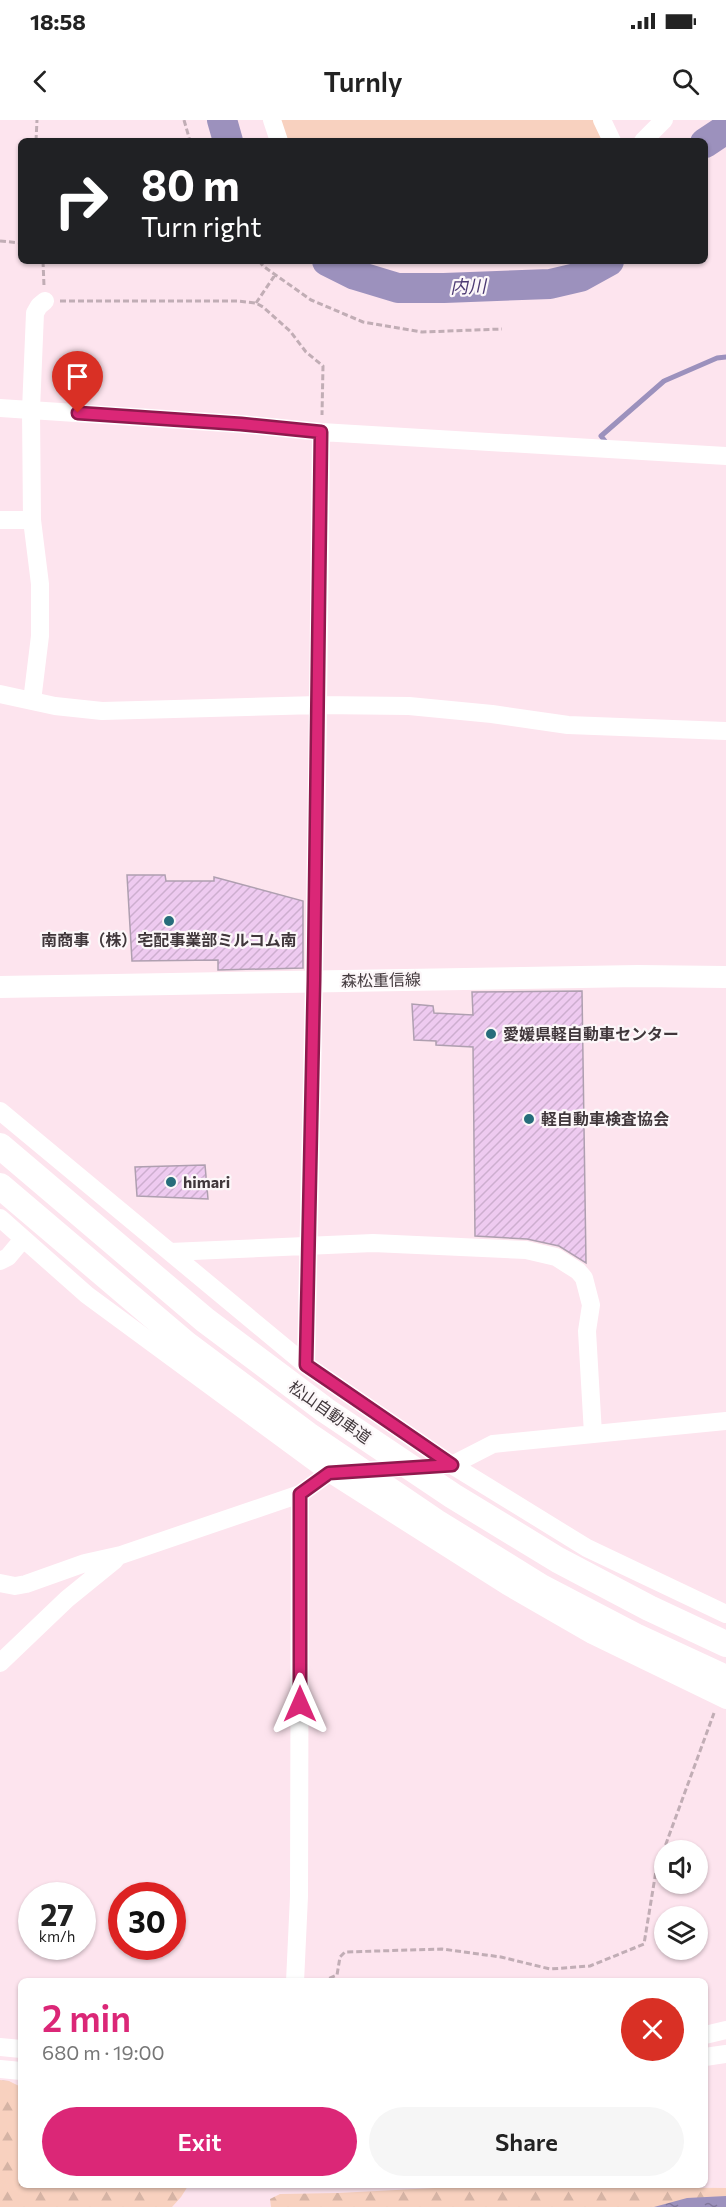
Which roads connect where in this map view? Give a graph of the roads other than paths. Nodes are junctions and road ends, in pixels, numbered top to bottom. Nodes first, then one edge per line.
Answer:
1 (272, 120) edge
2 (602, 120) edge
3 (664, 120) edge
4 (278, 138) edge
5 (611, 138) edge
6 (646, 138) edge
7 (45, 301) road end
8 (0, 408) edge
9 (31, 410) junction
10 (321, 432) junction
11 (726, 456) edge
12 (0, 520) edge
13 (32, 520) junction
14 (0, 694) edge
15 (32, 701) junction
16 (318, 705) junction
17 (726, 731) edge
18 (726, 977) edge
19 (314, 981) junction
20 (0, 987) edge
21 (0, 1111) edge
22 (0, 1146) edge
23 (0, 1186) edge
24 (0, 1218) edge
25 (23, 1239) junction
26 (309, 1246) junction
27 (170, 1252) junction
28 (0, 1261) edge
29 (306, 1365) junction
30 (726, 1421) edge
31 (593, 1434) junction
32 (452, 1465) junction
33 (329, 1473) junction
34 (300, 1494) junction
35 (121, 1555) junction
36 (0, 1583) edge
37 (726, 1614) edge
38 (726, 1644) edge
39 (0, 1663) edge
40 (724, 1692) edge
41 (295, 1978) edge
42 (726, 2030) edge
43 (708, 2034) edge
44 (0, 2047) edge
45 (18, 2049) edge
46 (726, 2054) edge
47 (708, 2057) edge
48 (0, 2069) edge
49 (18, 2071) edge

1 - 4 street
2 - 5 street
3 - 6 street
7 - 9 street
8 - 9 street
9 - 10 street
9 - 13 street
10 - 11 street
10 - 16 street
12 - 13 street
13 - 15 street
14 - 15 street
15 - 16 street
16 - 17 street
16 - 19 street
18 - 19 main road, 森松重信線
19 - 20 main road, 森松重信線
19 - 26 street
21 - 27 street
22 - 38 highway, 松山自動車道
23 - 40 highway, 松山自動車道
24 - 25 street
25 - 28 street
25 - 33 street
26 - 27 street
26 - 29 street
26 - 31 street
27 - 29 street
29 - 32 street
30 - 31 street
31 - 32 street
32 - 33 street
32 - 37 street
33 - 34 street
33 - 40 street
34 - 35 street
34 - 41 street
35 - 36 street
35 - 39 street
42 - 43 street
44 - 45 street
46 - 47 street
48 - 49 street

